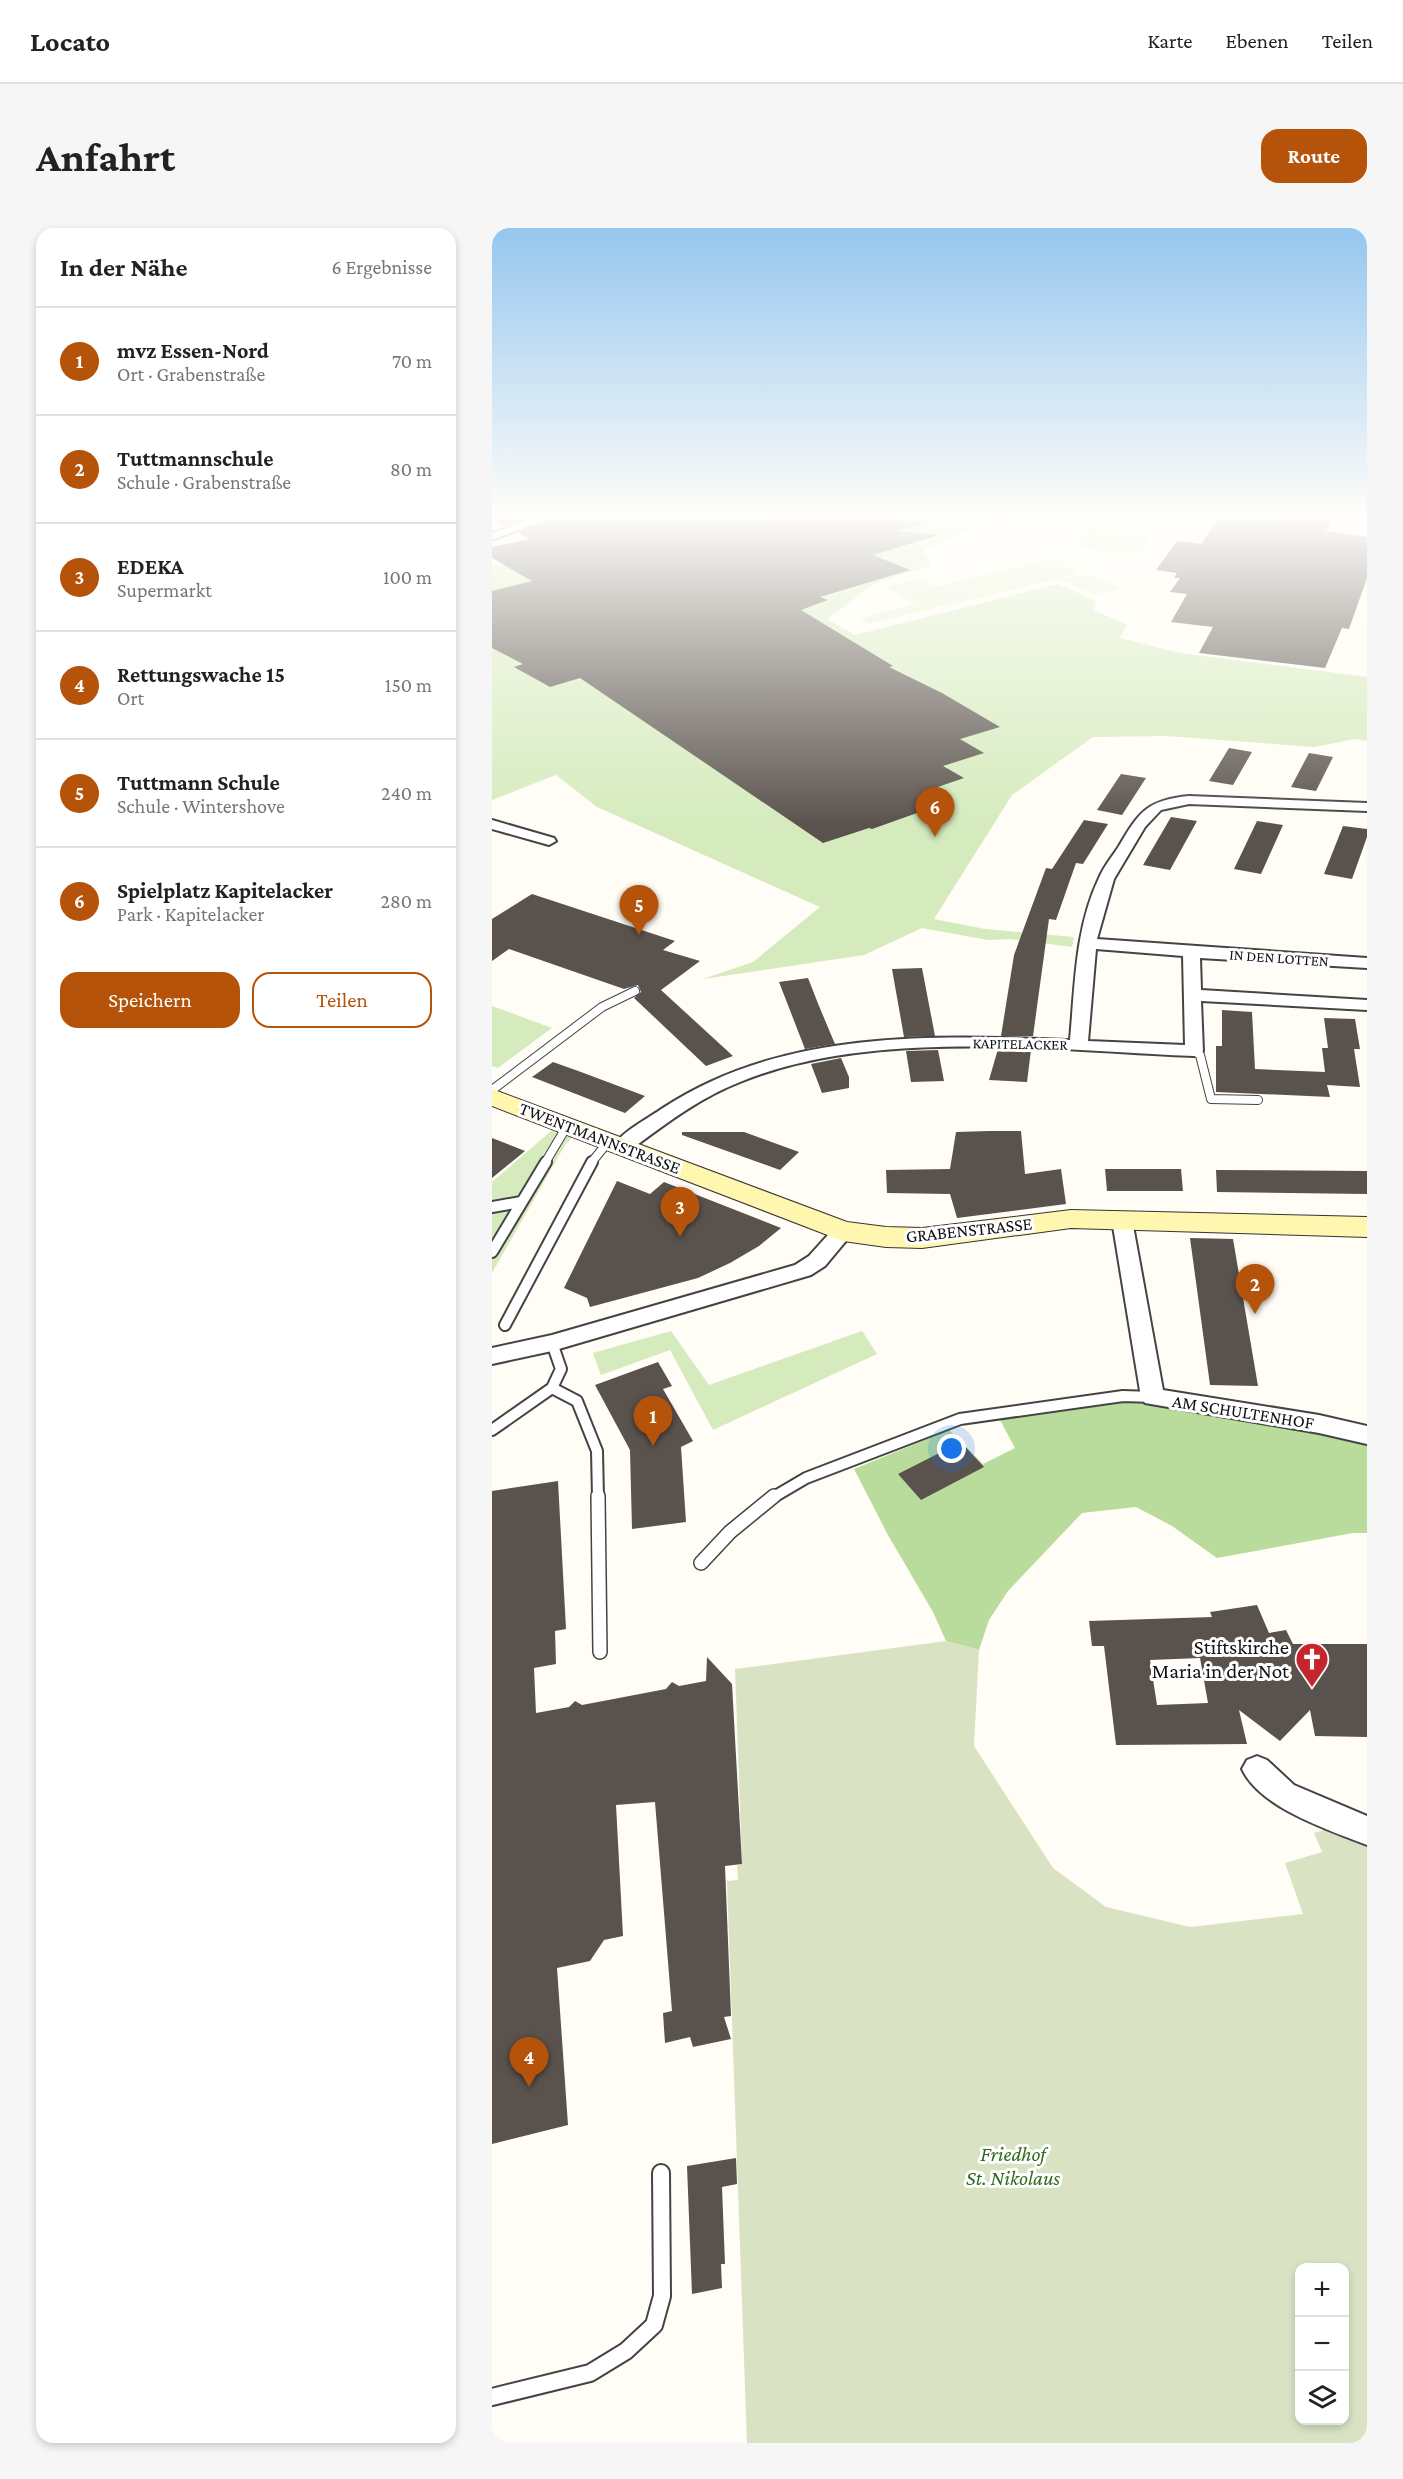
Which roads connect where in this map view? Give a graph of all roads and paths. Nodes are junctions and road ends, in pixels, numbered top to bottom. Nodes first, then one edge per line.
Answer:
1 (1367, 807) edge
2 (492, 824) edge
3 (549, 841) dead end
4 (1087, 943) junction
5 (1191, 952) junction
6 (1367, 963) edge
7 (635, 991) dead end
8 (1192, 995) junction
9 (1367, 1005) edge
10 (1079, 1046) junction
11 (1194, 1050) junction
12 (492, 1090) edge
13 (492, 1096) edge
14 (1258, 1100) dead end
15 (567, 1126) junction
16 (615, 1145) junction
17 (521, 1202) junction
18 (492, 1207) edge
19 (1122, 1220) junction
20 (1367, 1227) edge
21 (843, 1231) junction
22 (492, 1252) edge
23 (505, 1324) dead end
24 (552, 1343) junction
25 (492, 1356) edge
26 (552, 1388) junction
27 (1154, 1397) junction
28 (492, 1430) edge
29 (1367, 1435) edge
30 (700, 1563) dead end
31 (600, 1652) dead end
32 (1257, 1769) dead end
33 (1367, 1831) edge
34 (661, 2173) dead end
35 (492, 2397) edge

1 - 4 street, KAPITELACKER
2 - 3 street
4 - 5 street, IN DEN LOTTEN
4 - 10 street, KAPITELACKER
5 - 6 street, IN DEN LOTTEN
5 - 8 street
7 - 12 lane
8 - 9 street
8 - 11 street
10 - 11 street
10 - 16 street, KAPITELACKER
11 - 14 lane
13 - 15 street, TWENTMANNSTRASSE
15 - 16 street, TWENTMANNSTRASSE
15 - 17 lane
16 - 21 street, TWENTMANNSTRASSE
16 - 23 lane
17 - 18 lane
17 - 22 lane
19 - 20 street, GRABENSTRASSE
19 - 21 street, GRABENSTRASSE
19 - 27 street, AM SCHULTENHOF
21 - 24 street
24 - 25 street
24 - 26 lane
26 - 28 lane
26 - 31 lane
27 - 29 street, AM SCHULTENHOF
27 - 30 lane
32 - 33 street
34 - 35 lane

